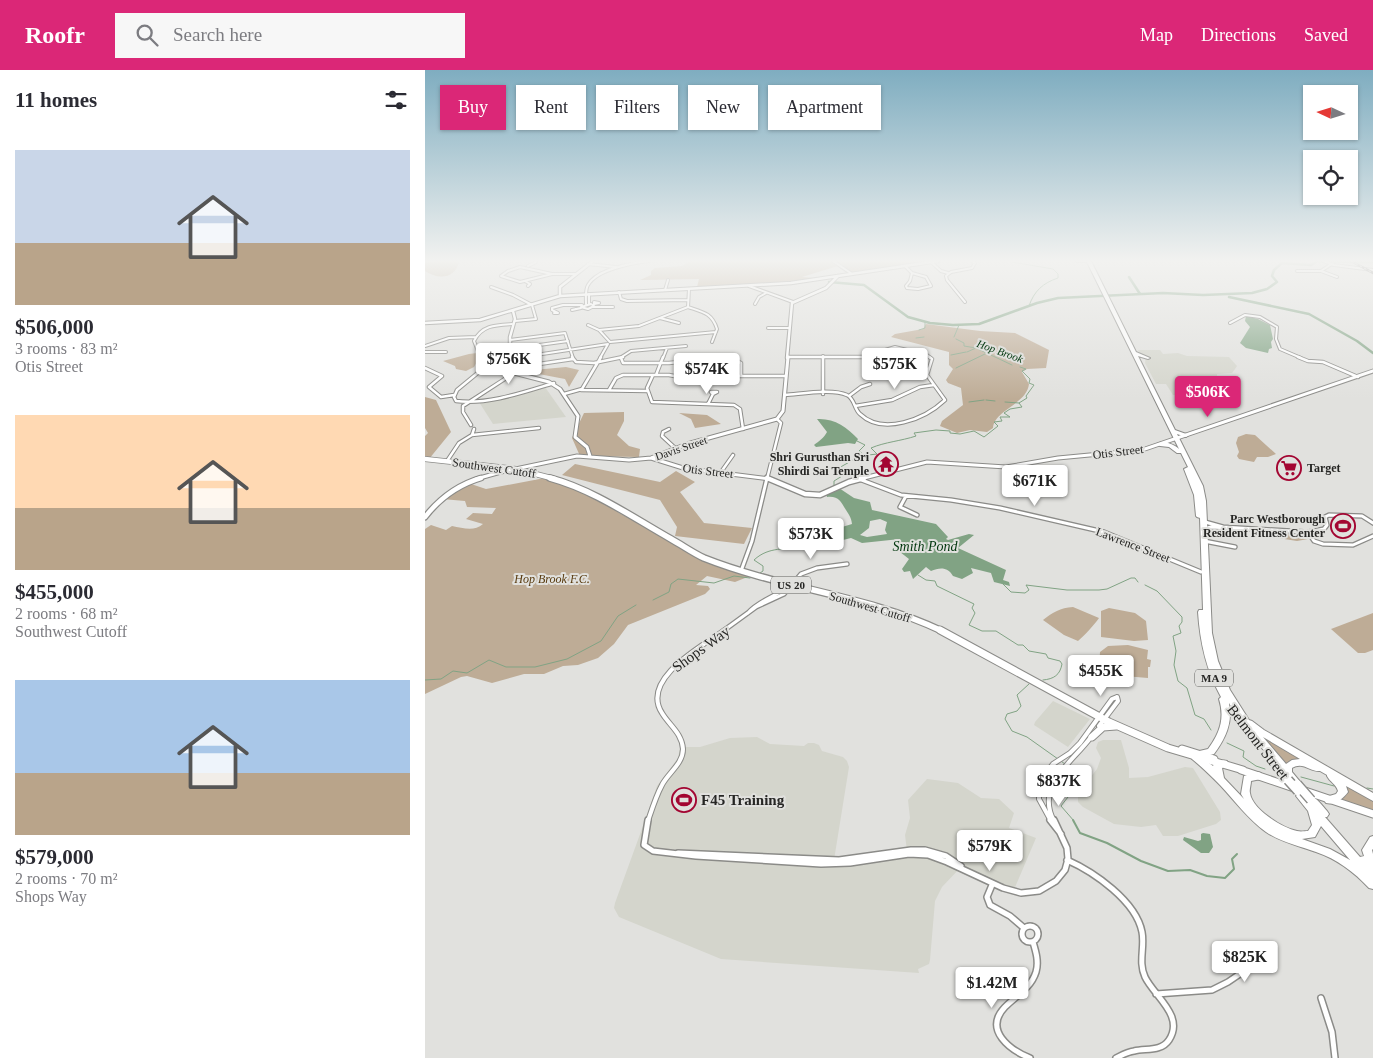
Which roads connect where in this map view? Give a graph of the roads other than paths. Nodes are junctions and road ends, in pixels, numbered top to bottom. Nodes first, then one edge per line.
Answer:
1 (524, 307) edge
2 (533, 307) edge
3 (554, 307) edge
4 (582, 307) edge
5 (613, 307) edge
6 (688, 307) joint
7 (791, 307) edge
8 (1110, 307) edge
9 (1111, 307) edge
10 (617, 308) dead end
11 (576, 309) dead end
12 (513, 311) junction
13 (554, 313) dead end
14 (659, 318) junction
15 (513, 322) junction
16 (425, 323) edge
17 (679, 323) dead end
18 (1230, 323) dead end
19 (588, 325) dead end
20 (768, 328) dead end
21 (789, 328) junction
22 (563, 329) dead end
23 (599, 330) junction
24 (716, 332) junction
25 (565, 333) junction
26 (476, 337) junction
27 (510, 340) junction
28 (567, 341) junction
29 (712, 342) dead end
30 (609, 343) junction
31 (425, 346) edge
32 (686, 346) dead end
33 (667, 348) junction
34 (510, 349) junction
35 (570, 350) junction
36 (478, 351) dead end
37 (425, 352) edge
38 (446, 352) dead end
39 (1136, 353) junction
40 (823, 356) junction
41 (788, 357) junction
42 (511, 358) junction
43 (621, 358) junction
44 (1148, 358) dead end
45 (573, 359) junction
46 (598, 363) junction
47 (661, 363) junction
48 (892, 366) dead end
49 (425, 368) edge
50 (511, 368) junction
51 (928, 369) junction
52 (1373, 371) edge
53 (514, 373) junction
54 (655, 375) junction
55 (704, 376) dead end
56 (715, 376) dead end
57 (741, 376) junction
58 (786, 376) junction
59 (1359, 377) junction
60 (554, 383) junction
61 (870, 384) dead end
62 (934, 385) junction
63 (427, 387) edge
64 (581, 390) junction
65 (609, 390) junction
66 (647, 391) junction
67 (564, 394) junction
68 (713, 394) dead end
69 (823, 394) junction
70 (454, 395) junction
71 (785, 395) junction
72 (849, 396) junction
73 (467, 403) junction
74 (708, 404) junction
75 (855, 406) junction
76 (777, 419) junction
77 (471, 425) dead end
78 (539, 428) dead end
79 (669, 428) dead end
80 (474, 429) dead end
81 (743, 429) junction
82 (1174, 431) junction
83 (472, 435) junction
84 (1186, 435) junction
85 (1175, 439) junction
86 (1159, 444) junction
87 (675, 448) junction
88 (1179, 452) junction
89 (733, 455) dead end
90 (590, 456) junction
91 (651, 458) junction
92 (425, 459) edge
93 (447, 461) junction
94 (529, 468) junction
95 (502, 469) junction
96 (721, 472) junction
97 (767, 478) junction
98 (859, 479) junction
99 (906, 496) junction
100 (917, 516) dead end
101 (425, 517) edge
102 (1202, 519) junction
103 (1373, 523) edge
104 (1204, 530) junction
105 (1308, 532) junction
106 (1373, 536) edge
107 (1204, 541) junction
108 (1235, 547) dead end
109 (847, 564) dead end
110 (741, 572) junction
111 (1201, 572) junction
112 (790, 585) junction
113 (1213, 676) junction
114 (1229, 697) junction
115 (1102, 718) junction
116 (1120, 727) junction
117 (1092, 737) junction
118 (1197, 756) junction
119 (1221, 764) junction
120 (1258, 776) junction
121 (1291, 779) junction
122 (1224, 783) junction
123 (1371, 796) edge
124 (1329, 800) junction
125 (1311, 804) junction
126 (1373, 814) edge
127 (1064, 838) junction
128 (1373, 840) edge
129 (1067, 860) junction
130 (1373, 871) edge
131 (1373, 879) edge
132 (992, 885) junction
133 (1373, 885) edge
134 (1024, 928) junction
135 (1033, 942) junction
136 (1253, 965) dead end
137 (1156, 994) junction
138 (1321, 998) dead end
139 (1030, 1058) edge
140 (1116, 1058) edge
141 (1335, 1058) edge

1 - 12 street
2 - 15 street
3 - 13 street
4 - 11 street
5 - 10 street
6 - 14 street
6 - 24 street
7 - 21 street
8 - 85 highway, MA 9
9 - 39 highway, MA 9
12 - 15 street
12 - 16 street
14 - 17 street
14 - 23 street
15 - 26 street
15 - 27 street
18 - 59 street
19 - 23 street
20 - 21 street
21 - 41 street
22 - 25 street
23 - 30 street
24 - 29 street
24 - 30 street
25 - 27 street
25 - 28 street
26 - 31 street
26 - 36 street
27 - 34 street
28 - 34 street
28 - 35 street
30 - 35 street
30 - 46 street
32 - 33 street
33 - 43 street
33 - 47 street
34 - 42 street
35 - 42 street
35 - 45 street
37 - 38 street
39 - 44 highway
39 - 82 highway, MA 9
40 - 41 street
40 - 51 street
40 - 69 street
41 - 58 street
42 - 50 street
42 - 70 street
43 - 46 street
43 - 47 street
45 - 46 street
45 - 50 street
46 - 64 street
47 - 54 street
47 - 57 street
48 - 51 street
49 - 63 street
50 - 53 street
51 - 62 street
52 - 59 street, Otis Street
53 - 60 street
53 - 73 street
54 - 55 street
54 - 65 street
54 - 66 street
56 - 57 street
57 - 58 street
58 - 71 street
59 - 84 street, Otis Street
60 - 67 street
60 - 73 street
61 - 72 street
62 - 75 street
62 - 75 street
63 - 70 street
64 - 65 street
64 - 67 street
65 - 66 street
66 - 74 street
67 - 90 street
68 - 74 street
69 - 71 street
69 - 72 street
70 - 73 street
71 - 76 street
72 - 75 street
73 - 77 street
74 - 81 street
76 - 81 street, Davis Street
76 - 97 street
78 - 83 street
79 - 87 street
80 - 83 street
81 - 87 street, Davis Street
82 - 84 highway
82 - 85 highway, MA 9
83 - 93 street
84 - 85 street, Otis Street
85 - 86 street, Otis Street
85 - 88 highway, MA 9
85 - 102 highway, MA 9
86 - 88 highway
86 - 98 street, Otis Street
87 - 91 street, Davis Street
88 - 102 highway, MA 9
89 - 96 street
90 - 91 street, Davis Street
90 - 94 street, Davis Street
91 - 96 street, Otis Street
92 - 93 main road, Southwest Cutoff / US 20
93 - 95 main road, Southwest Cutoff / US 20
94 - 95 main road, Southwest Cutoff / US 20
94 - 110 main road, Southwest Cutoff / US 20
95 - 101 street
96 - 97 street, Otis Street
97 - 98 street, Otis Street
97 - 110 street
98 - 99 street, Lawrence Street
99 - 100 street
99 - 111 street, Lawrence Street
102 - 104 highway, Belmont Street / MA 9
102 - 105 street
102 - 111 highway, Belmont Street / MA 9
103 - 105 street
104 - 105 street
104 - 107 highway, Belmont Street / MA 9
105 - 106 street
107 - 108 street
107 - 114 highway, Belmont Street / MA 9
109 - 112 street, Shops Way
110 - 112 main road, Southwest Cutoff / US 20
111 - 113 highway, Belmont Street / MA 9
112 - 115 main road, Southwest Cutoff / US 20
112 - 132 street, Shops Way
113 - 118 highway
113 - 121 highway, Belmont Street / MA 9
114 - 121 highway, Belmont Street / MA 9
114 - 123 highway
115 - 115 street
115 - 116 main road, Southwest Cutoff / US 20
115 - 117 street
115 - 127 street
116 - 117 main road
116 - 118 main road, Southwest Cutoff / US 20
117 - 127 street
118 - 119 main road, Southwest Cutoff / US 20
118 - 122 highway
119 - 120 main road, Southwest Cutoff / US 20
119 - 122 highway
120 - 124 main road, Southwest Cutoff / US 20
120 - 125 highway
121 - 124 highway
121 - 125 highway, Belmont Street / MA 9, bridge
121 - 125 highway, Belmont Street / MA 9, bridge
122 - 133 highway
124 - 126 main road, Southwest Cutoff / US 20
125 - 130 highway, Belmont Street / MA 9
125 - 131 highway, Belmont Street / MA 9
127 - 129 street
128 - 130 highway
129 - 132 street, Shops Way
129 - 137 street
132 - 134 street
134 - 135 street
134 - 135 street
135 - 139 street
136 - 137 street
137 - 140 street
138 - 141 street

